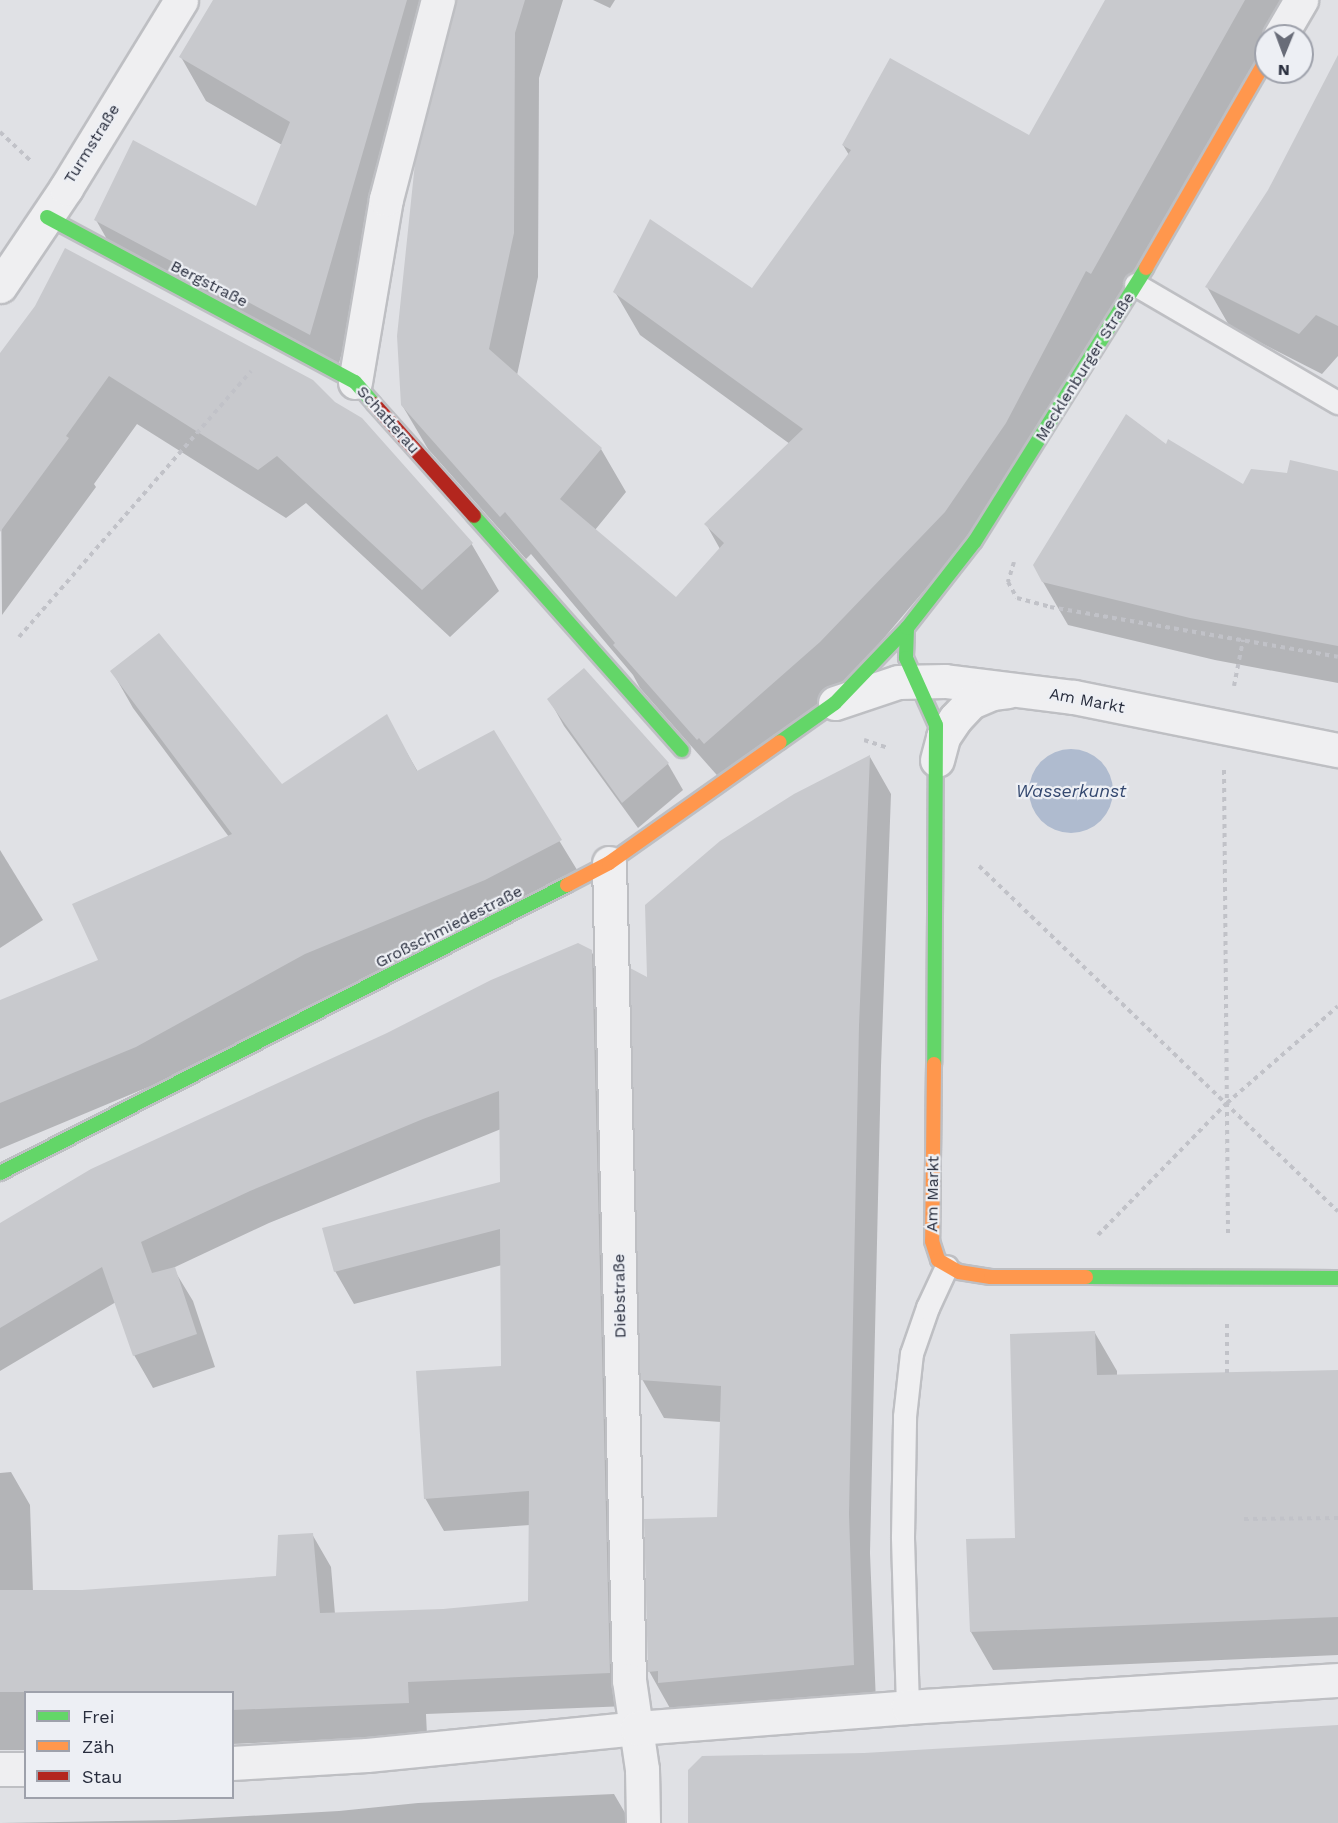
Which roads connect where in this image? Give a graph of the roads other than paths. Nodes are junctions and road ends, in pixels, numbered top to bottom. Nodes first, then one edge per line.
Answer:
1 (181, 0) edge
2 (438, 0) edge
3 (1301, 0) edge
4 (1287, 24) edge
5 (1254, 81) edge
6 (47, 217) junction
7 (1136, 285) junction
8 (0, 286) edge
9 (355, 382) junction
10 (1338, 404) edge
11 (907, 628) junction
12 (879, 658) joint
13 (915, 682) junction
14 (1022, 689) junction
15 (835, 703) junction
16 (682, 750) dead end
17 (1338, 750) edge
18 (937, 760) junction
19 (609, 863) junction
20 (0, 1173) edge
21 (947, 1267) junction
22 (1338, 1278) edge
23 (1338, 1680) edge
24 (908, 1707) junction
25 (637, 1728) junction
26 (234, 1763) edge
27 (0, 1769) edge
28 (24, 1769) edge
29 (643, 1823) edge

1 - 6 street, Turmstraße
2 - 9 street, Schatterau
3 - 4 street
5 - 7 street, Mecklenburger Straße
6 - 8 street, Turmstraße
6 - 9 street, Bergstraße
7 - 10 lane
7 - 11 street, Mecklenburger Straße
9 - 16 street, Schatterau
11 - 12 street, Mecklenburger Straße
11 - 13 street, Am Markt
12 - 15 street, Großschmiedestraße
13 - 14 street, Am Markt
13 - 15 street, Am Markt
13 - 18 street, Am Markt
14 - 17 street, Am Markt
14 - 18 street
15 - 19 street, Großschmiedestraße
18 - 21 street, Am Markt
19 - 20 street, Großschmiedestraße
19 - 25 street, Diebstraße
21 - 22 street
21 - 24 lane
23 - 24 street
24 - 25 street
25 - 26 street
25 - 29 street, Diebstraße
27 - 28 street

